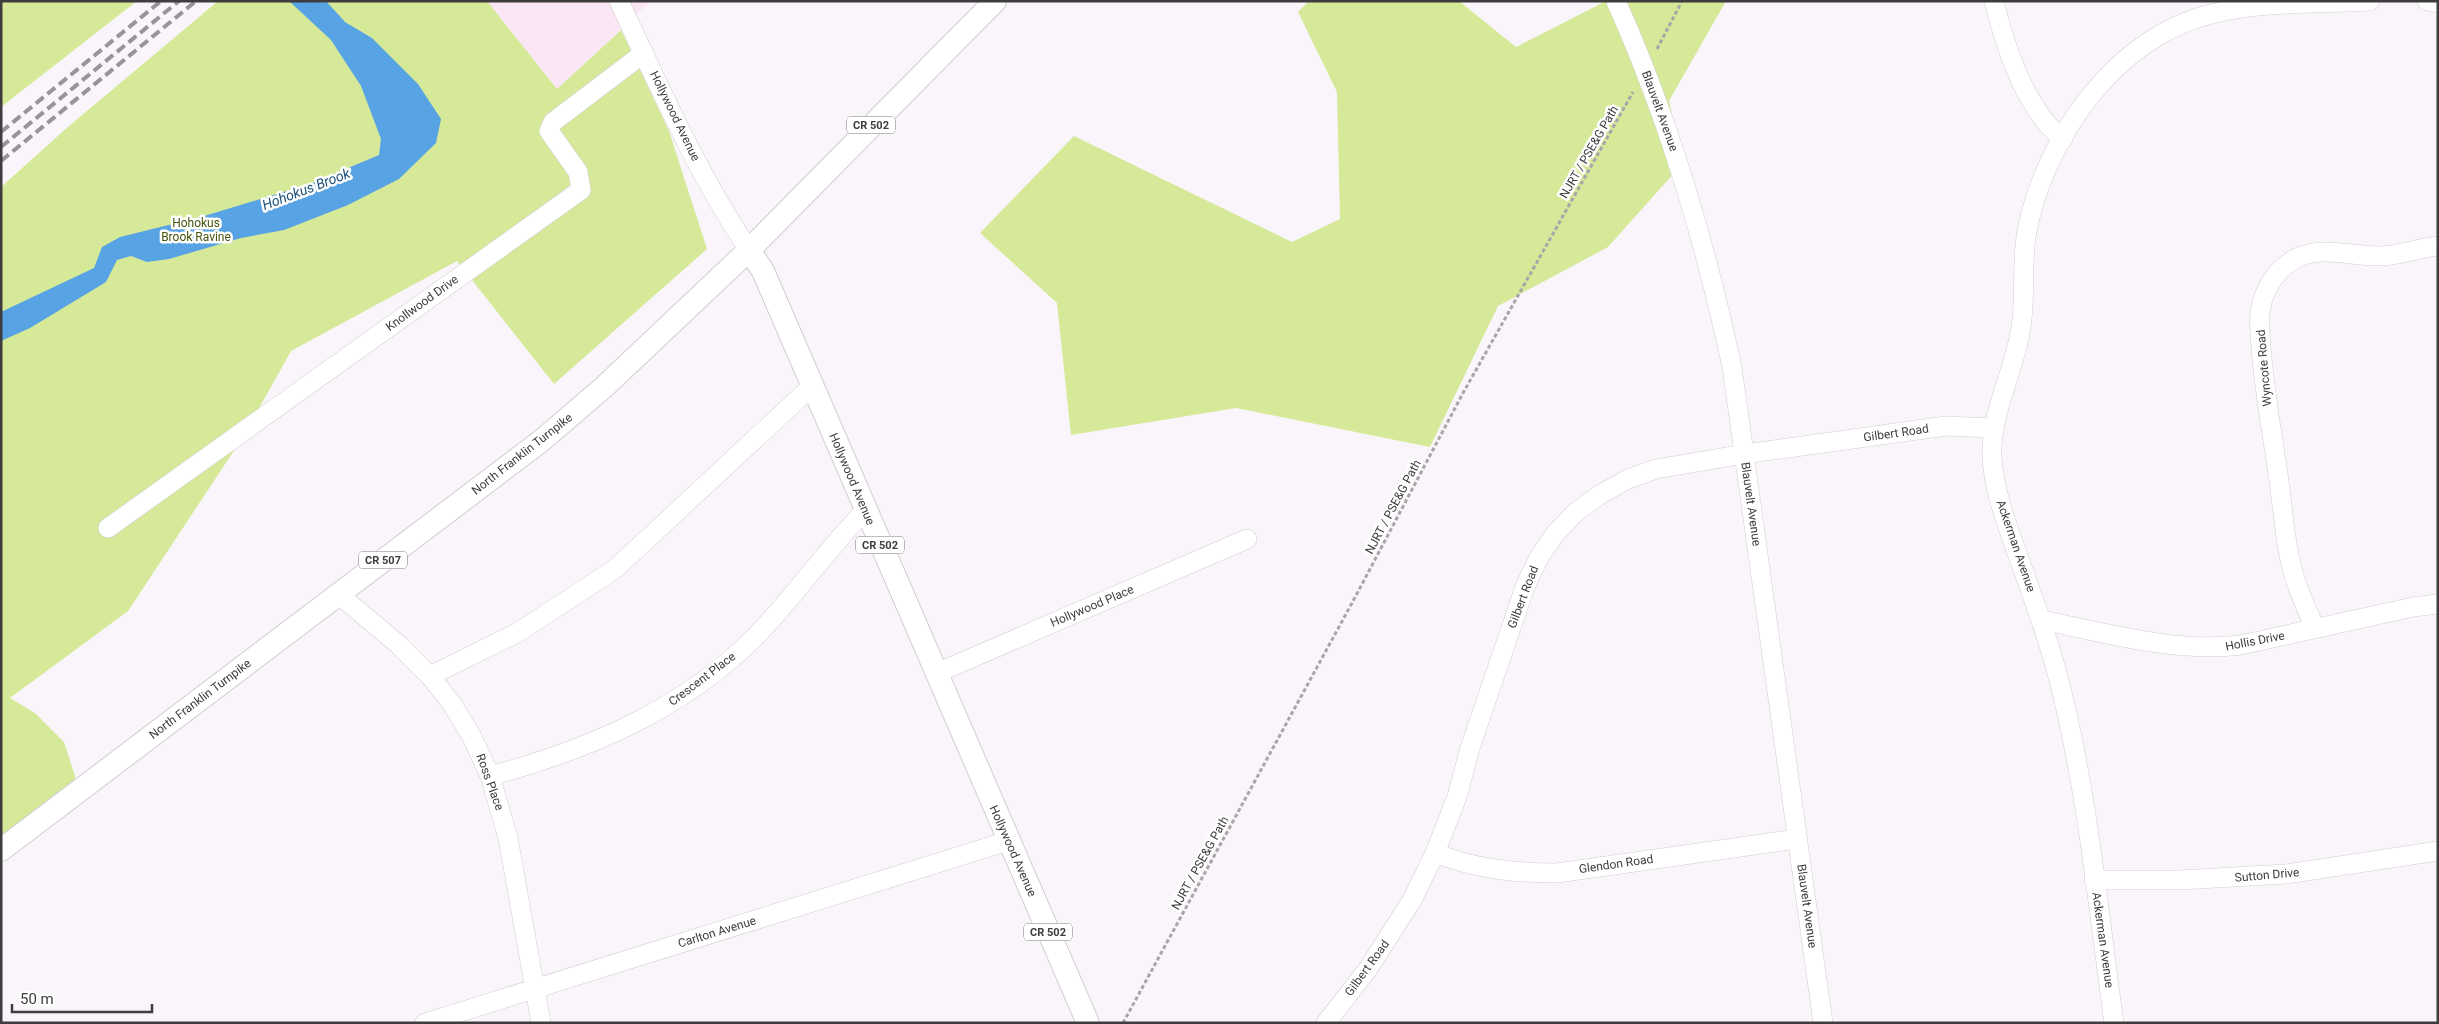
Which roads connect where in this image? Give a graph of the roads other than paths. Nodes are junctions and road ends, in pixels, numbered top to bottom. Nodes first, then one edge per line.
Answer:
1 (619, 1) edge
2 (1616, 1) edge
3 (1994, 1) edge
4 (2370, 1) edge
5 (2427, 1) edge
6 (2438, 3) edge
7 (986, 4) edge
8 (644, 53) junction
9 (2063, 139) junction
10 (2438, 246) edge
11 (749, 250) junction
12 (812, 386) junction
13 (1994, 428) junction
14 (1744, 454) junction
15 (865, 511) junction
16 (108, 528) dead end
17 (1247, 538) dead end
18 (338, 594) junction
19 (2438, 604) edge
20 (2042, 620) junction
21 (2315, 628) junction
22 (936, 673) junction
23 (430, 676) junction
24 (490, 776) junction
25 (1797, 839) junction
26 (1008, 841) junction
27 (1, 850) edge
28 (2438, 851) edge
29 (1435, 853) junction
30 (2094, 880) junction
31 (535, 988) junction
32 (425, 1023) edge
33 (541, 1023) edge
34 (1088, 1023) edge
35 (1326, 1023) edge
36 (1823, 1023) edge
37 (2114, 1023) edge

1 - 8 street, Hollywood Avenue
2 - 14 street, Blauvelt Avenue
3 - 9 street
4 - 9 street, Ackerman Avenue
5 - 6 street
7 - 11 main road, North Franklin Turnpike / CR 502
8 - 11 street, Hollywood Avenue
8 - 16 street, Knollwood Drive
9 - 13 street, Ackerman Avenue
10 - 21 street, Wyncote Road
11 - 12 main road, Hollywood Avenue / CR 502
11 - 18 main road, North Franklin Turnpike / CR 507
12 - 15 main road, Hollywood Avenue / CR 502
12 - 23 street
13 - 14 street, Gilbert Road
13 - 20 street, Ackerman Avenue
14 - 25 street, Blauvelt Avenue
14 - 29 street, Gilbert Road
15 - 22 main road, Hollywood Avenue / CR 502
15 - 24 street, Crescent Place
17 - 22 street, Hollywood Place
18 - 23 street, Ross Place
18 - 27 main road, North Franklin Turnpike / CR 507
19 - 21 street, Hollis Drive
20 - 21 street, Hollis Drive
20 - 30 street, Ackerman Avenue
22 - 26 main road, Hollywood Avenue / CR 502
23 - 24 street, Ross Place
24 - 31 street, Ross Place
25 - 29 street, Glendon Road
25 - 36 street, Blauvelt Avenue
26 - 31 street, Carlton Avenue
26 - 34 main road, Hollywood Avenue / CR 502
28 - 30 street, Sutton Drive
29 - 35 street, Gilbert Road
30 - 37 street, Ackerman Avenue
31 - 32 street, Carlton Avenue
31 - 33 street, Ross Place

